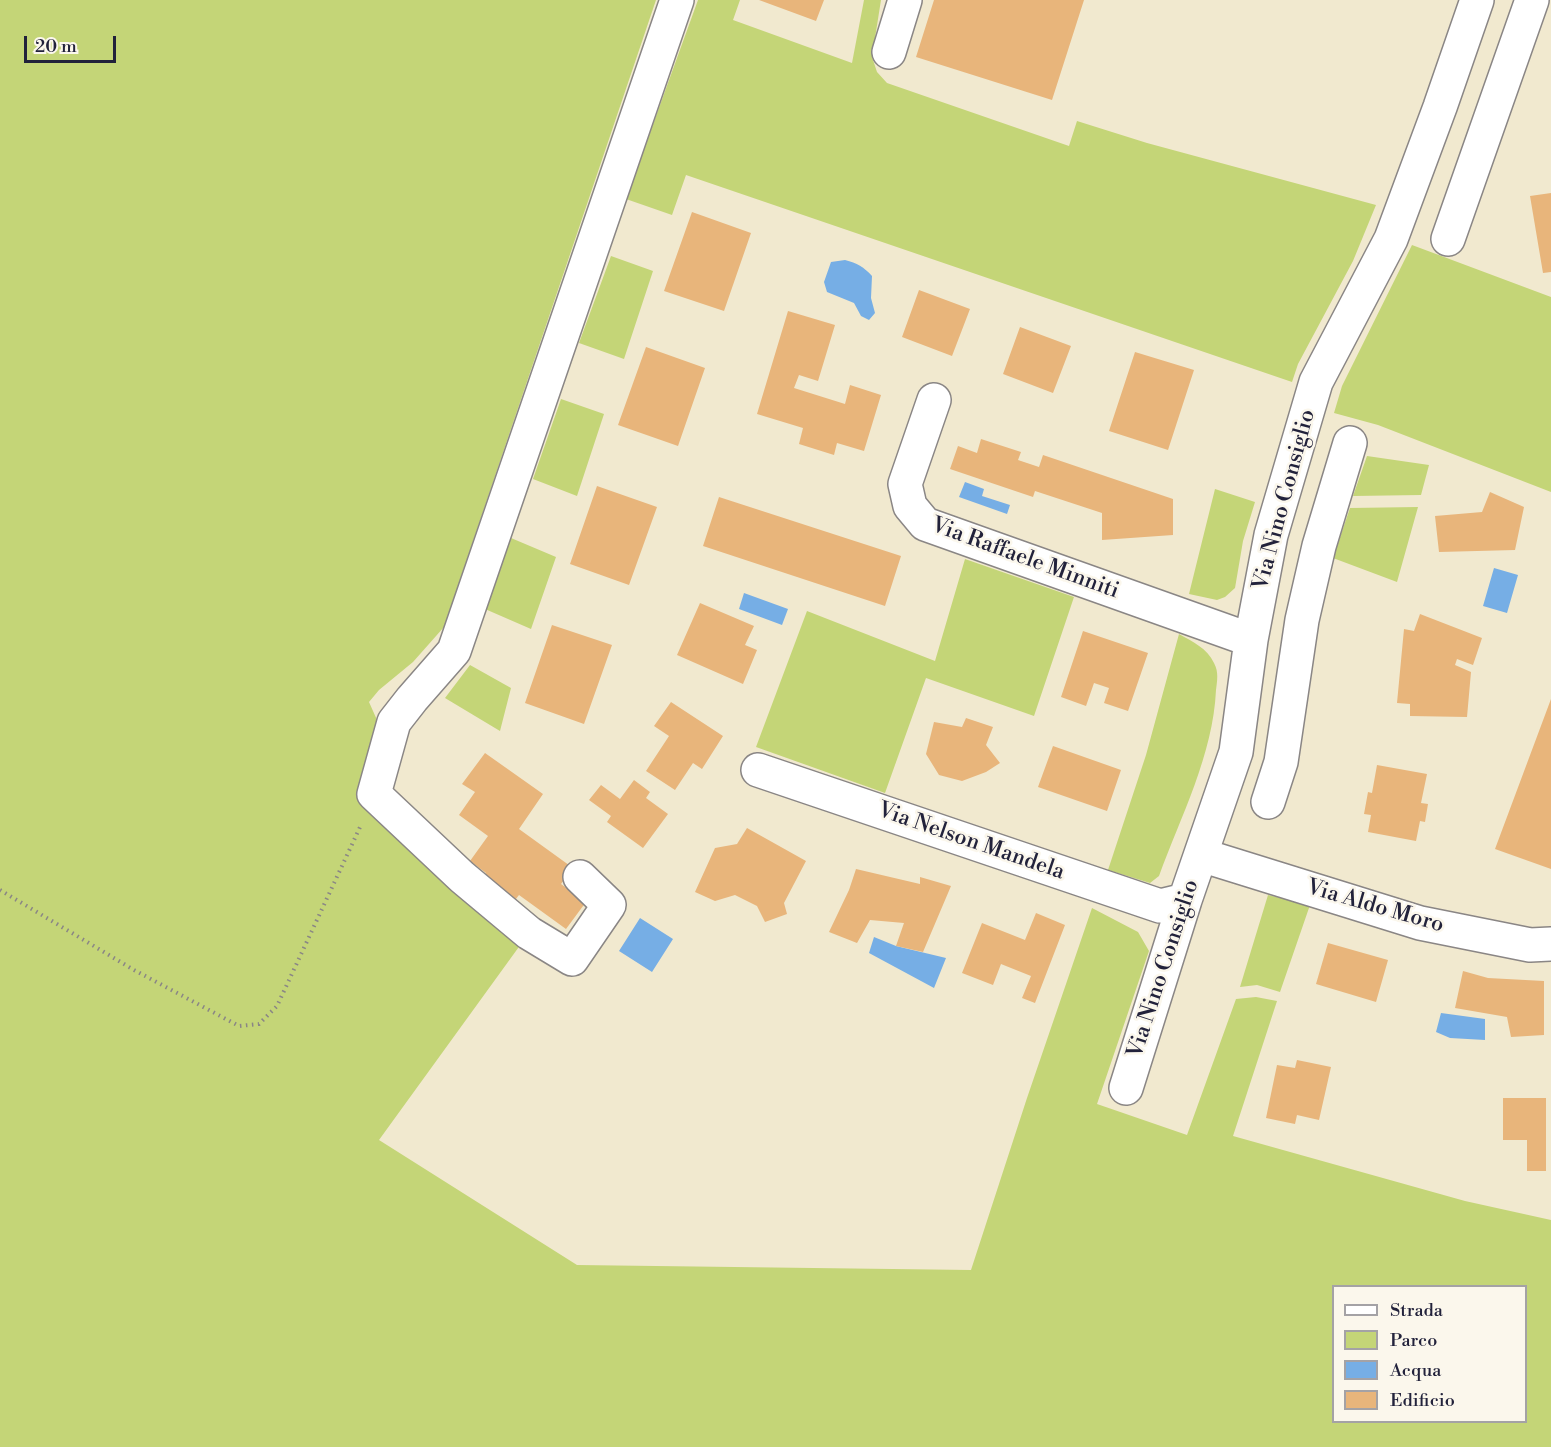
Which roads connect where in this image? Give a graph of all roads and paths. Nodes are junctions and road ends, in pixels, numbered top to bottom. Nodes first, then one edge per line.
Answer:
1 (677, 0) edge
2 (905, 0) edge
3 (1477, 0) edge
4 (1532, 0) edge
5 (889, 52) dead end
6 (1440, 107) junction
7 (1492, 113) junction
8 (1448, 239) dead end
9 (934, 400) dead end
10 (1350, 442) dead end
11 (1302, 620) junction
12 (1254, 625) junction
13 (758, 770) dead end
14 (375, 794) junction
15 (1268, 802) dead end
16 (1201, 855) junction
17 (580, 877) dead end
18 (0, 890) edge
19 (1185, 900) junction
20 (1551, 944) edge
21 (1126, 1088) dead end

1 - 14 street
2 - 5 street
3 - 6 street, Via Nino Consiglio
4 - 7 street
6 - 7 street
6 - 12 street, Via Nino Consiglio
7 - 8 street
9 - 12 street, Via Raffaele Minniti
10 - 11 street
11 - 12 street, Via Raffaele Minniti
11 - 15 street
12 - 16 street, Via Nino Consiglio
13 - 19 street, Via Nelson Mandela
14 - 17 street
14 - 18 path
16 - 19 street, Via Nino Consiglio
16 - 20 street, Via Aldo Moro
19 - 21 street, Via Nino Consiglio

